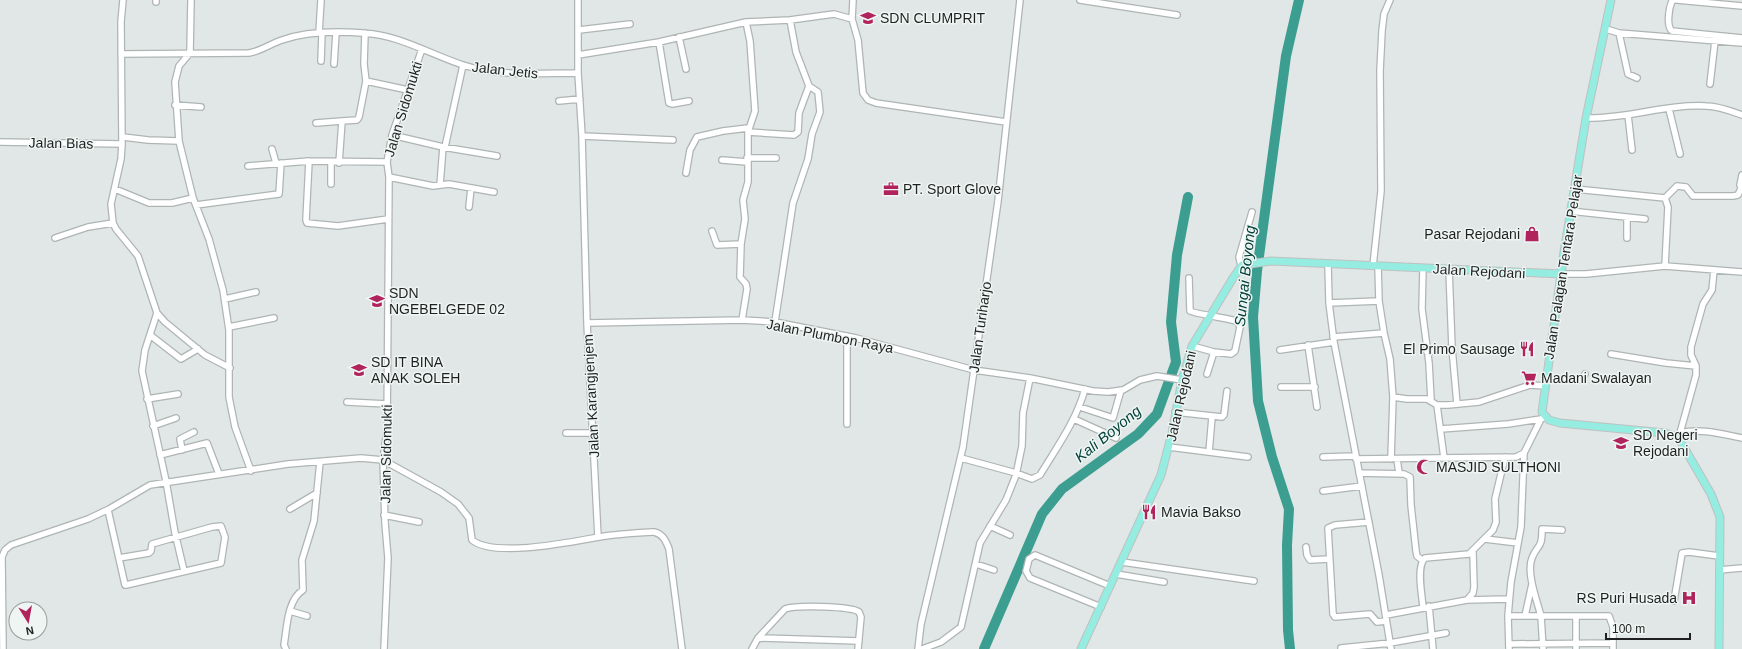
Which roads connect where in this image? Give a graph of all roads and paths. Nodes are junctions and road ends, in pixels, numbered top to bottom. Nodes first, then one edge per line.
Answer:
1 (123, 0) edge
2 (191, 0) edge
3 (321, 0) edge
4 (578, 0) edge
5 (853, 0) edge
6 (1020, 0) edge
7 (1080, 0) edge
8 (1390, 0) edge
9 (1611, 0) edge
10 (1676, 0) edge
11 (1742, 6) edge
12 (1177, 15) dead end
13 (852, 19) junction
14 (790, 20) junction
15 (746, 22) junction
16 (630, 24) dead end
17 (1606, 29) junction
18 (579, 30) junction
19 (320, 33) junction
20 (336, 33) junction
21 (365, 33) junction
22 (1619, 33) junction
23 (679, 37) junction
24 (1705, 37) junction
25 (1742, 38) edge
26 (1716, 41) junction
27 (659, 42) junction
28 (1742, 43) edge
29 (422, 49) junction
30 (190, 53) junction
31 (122, 54) junction
32 (578, 55) junction
33 (321, 61) dead end
34 (334, 64) dead end
35 (463, 65) junction
36 (686, 69) dead end
37 (578, 73) junction
38 (1637, 78) dead end
39 (366, 81) junction
40 (1710, 84) dead end
41 (809, 86) junction
42 (408, 90) junction
43 (580, 99) junction
44 (559, 101) dead end
45 (689, 101) dead end
46 (176, 105) junction
47 (201, 107) dead end
48 (1669, 109) junction
49 (1628, 115) junction
50 (1742, 115) edge
51 (1586, 118) junction
52 (342, 121) junction
53 (1006, 122) junction
54 (316, 123) dead end
55 (748, 130) junction
56 (392, 135) junction
57 (582, 136) junction
58 (123, 137) junction
59 (673, 140) dead end
60 (179, 141) junction
61 (0, 142) edge
62 (122, 144) junction
63 (444, 147) junction
64 (272, 150) dead end
65 (1632, 150) dead end
66 (1680, 154) dead end
67 (497, 156) dead end
68 (776, 158) dead end
69 (722, 160) dead end
70 (747, 160) junction
71 (309, 161) junction
72 (331, 162) junction
73 (387, 162) junction
74 (279, 163) junction
75 (339, 163) junction
76 (248, 166) dead end
77 (686, 173) dead end
78 (1742, 175) edge
79 (389, 177) junction
80 (331, 184) dead end
81 (440, 185) junction
82 (471, 188) junction
83 (114, 189) junction
84 (1575, 189) junction
85 (1742, 189) edge
86 (494, 192) dead end
87 (193, 198) junction
88 (1665, 198) junction
89 (196, 205) junction
90 (469, 207) dead end
91 (1570, 211) junction
92 (1252, 212) dead end
93 (388, 218) junction
94 (1627, 218) junction
95 (1645, 219) dead end
96 (113, 223) junction
97 (712, 231) dead end
98 (55, 238) dead end
99 (1627, 238) dead end
100 (742, 244) junction
101 (1328, 264) junction
102 (1241, 266) junction
103 (1376, 266) junction
104 (1665, 266) junction
105 (1423, 268) junction
106 (1449, 269) junction
107 (1714, 270) junction
108 (1742, 272) edge
109 (1561, 274) junction
110 (1188, 278) dead end
111 (256, 292) dead end
112 (225, 299) junction
113 (1379, 301) junction
114 (1329, 303) junction
115 (158, 313) junction
116 (1210, 315) junction
117 (274, 318) dead end
118 (742, 320) junction
119 (775, 322) junction
120 (587, 323) junction
121 (229, 327) junction
122 (1384, 333) junction
123 (150, 335) junction
124 (847, 336) junction
125 (1334, 339) junction
126 (1308, 345) junction
127 (1192, 346) junction
128 (1452, 348) junction
129 (198, 349) junction
130 (1280, 350) dead end
131 (1214, 352) junction
132 (1427, 352) junction
133 (1611, 354) dead end
134 (1696, 366) junction
135 (230, 368) junction
136 (974, 370) junction
137 (1207, 374) dead end
138 (1584, 374) dead end
139 (1030, 378) junction
140 (1180, 379) junction
141 (1546, 382) junction
142 (1281, 386) dead end
143 (1315, 387) junction
144 (1084, 389) junction
145 (1121, 390) junction
146 (1227, 392) dead end
147 (178, 394) dead end
148 (1393, 397) junction
149 (147, 399) junction
150 (1431, 400) junction
151 (347, 402) dead end
152 (387, 404) junction
153 (1457, 404) junction
154 (1437, 405) junction
155 (1080, 407) junction
156 (1317, 407) dead end
157 (1175, 412) junction
158 (1212, 417) junction
159 (176, 418) dead end
160 (1543, 418) junction
161 (1074, 419) junction
162 (847, 424) dead end
163 (153, 426) junction
164 (1441, 429) junction
165 (194, 432) dead end
166 (566, 433) dead end
167 (594, 433) junction
168 (1679, 435) junction
169 (1116, 438) dead end
170 (1742, 438) edge
171 (1169, 447) junction
172 (182, 450) junction
173 (1209, 452) junction
174 (1524, 453) junction
175 (160, 455) junction
176 (1248, 457) dead end
177 (1505, 457) junction
178 (961, 458) junction
179 (1323, 458) dead end
180 (1356, 458) junction
181 (1444, 458) junction
182 (1391, 459) junction
183 (1398, 459) junction
184 (384, 460) junction
185 (320, 462) junction
186 (251, 471) junction
187 (1016, 473) junction
188 (1359, 473) junction
189 (1399, 473) junction
190 (219, 474) junction
191 (166, 481) junction
192 (1362, 486) junction
193 (1322, 491) dead end
194 (317, 493) junction
195 (290, 509) dead end
196 (108, 510) junction
197 (384, 515) junction
198 (420, 522) dead end
199 (1369, 522) junction
200 (990, 526) junction
201 (1562, 530) dead end
202 (1010, 535) dead end
203 (598, 537) junction
204 (176, 538) junction
205 (1485, 539) junction
206 (1518, 544) junction
207 (1306, 547) dead end
208 (1473, 553) junction
209 (1719, 556) junction
210 (1, 557) edge
211 (119, 558) junction
212 (1329, 560) junction
213 (1422, 560) junction
214 (1122, 562) junction
215 (976, 564) junction
216 (1742, 568) edge
217 (994, 570) dead end
218 (1719, 570) junction
219 (184, 571) junction
220 (1116, 574) junction
221 (1254, 581) dead end
222 (1164, 582) dead end
223 (1532, 584) junction
224 (1110, 586) junction
225 (1509, 599) junction
226 (1, 600) edge
227 (1467, 600) junction
228 (1674, 601) dead end
229 (1426, 606) junction
230 (1100, 607) junction
231 (290, 611) junction
232 (307, 616) dead end
233 (1512, 616) dead end
234 (1525, 616) junction
235 (1541, 616) junction
236 (1576, 616) junction
237 (1386, 618) junction
238 (1446, 633) dead end
239 (1432, 636) junction
240 (758, 638) junction
241 (859, 641) junction
242 (1390, 646) edge
243 (1510, 646) edge
244 (1576, 646) edge
245 (1613, 646) edge
246 (1543, 647) edge
247 (1341, 648) dead end
248 (3, 649) edge
249 (286, 649) edge
250 (384, 649) edge
251 (682, 649) edge
252 (752, 649) edge
253 (858, 649) edge
254 (918, 649) edge
255 (922, 649) edge
256 (1081, 649) edge
257 (1433, 649) edge
258 (1719, 649) edge

1 - 31 street
2 - 30 street
3 - 19 street
4 - 18 street, Jalan Karangjenjem
5 - 13 street
6 - 53 street, Jalan Turiharjo
7 - 12 street
8 - 103 street
9 - 17 main road, Jalan Palagan Tentara Pelajar
10 - 11 street
10 - 24 street
13 - 14 street
13 - 53 street
14 - 15 street
14 - 41 street
15 - 23 street
15 - 55 street
16 - 18 street
17 - 22 street
17 - 51 main road, Jalan Palagan Tentara Pelajar
18 - 32 street, Jalan Karangjenjem
19 - 20 street, Jalan Jetis
19 - 30 street, Jalan Jetis
19 - 33 street
20 - 21 street, Jalan Jetis
20 - 34 street
21 - 29 street, Jalan Jetis
21 - 39 street
22 - 24 street
22 - 38 street
23 - 27 street
23 - 36 street
24 - 25 street
24 - 26 street
26 - 28 street
26 - 40 street
27 - 32 street
27 - 45 street
29 - 35 street, Jalan Jetis
29 - 42 street, Jalan Sidomukti
30 - 31 street
30 - 46 street
31 - 58 street
32 - 37 street, Jalan Karangjenjem
35 - 37 street, Jalan Jetis
35 - 63 street
37 - 43 street, Jalan Karangjenjem
39 - 42 street
39 - 52 street
41 - 55 street
41 - 119 street
42 - 56 street, Jalan Sidomukti
43 - 44 street
43 - 57 street, Jalan Karangjenjem
46 - 47 street
46 - 60 street
48 - 49 street
48 - 50 street
48 - 66 street
49 - 51 street
49 - 65 street
51 - 84 main road, Jalan Palagan Tentara Pelajar
52 - 54 street
52 - 75 street
53 - 136 street, Jalan Turiharjo
55 - 70 street
55 - 77 street
56 - 63 street
56 - 73 street, Jalan Sidomukti
57 - 59 street
57 - 120 street, Jalan Karangjenjem
58 - 60 street
58 - 62 street
60 - 87 street
61 - 62 street, Jalan Bias
62 - 83 street
63 - 67 street
63 - 81 street
64 - 74 street
68 - 70 street
69 - 70 street
70 - 100 street
71 - 72 street
71 - 74 street
71 - 93 street
72 - 75 street
72 - 80 street
73 - 75 street
73 - 79 street, Jalan Sidomukti
74 - 76 street
74 - 89 street
78 - 85 street
79 - 81 street
79 - 93 street, Jalan Sidomukti
81 - 82 street
82 - 86 street
82 - 90 street
83 - 87 street
83 - 96 street
84 - 88 street
84 - 91 main road, Jalan Palagan Tentara Pelajar
85 - 88 street
87 - 89 street
88 - 104 street
89 - 112 street
91 - 94 street
91 - 109 main road, Jalan Palagan Tentara Pelajar
92 - 102 street
93 - 152 street, Jalan Sidomukti
94 - 95 street
94 - 99 street
96 - 98 street
96 - 115 street
97 - 100 street
100 - 118 street
101 - 102 main road, Jalan Rejodani
101 - 103 main road, Jalan Rejodani
101 - 114 street
102 - 116 main road, Jalan Rejodani
103 - 105 main road, Jalan Rejodani
103 - 113 street
104 - 107 street
104 - 109 street
105 - 106 main road, Jalan Rejodani
105 - 132 street
106 - 109 main road, Jalan Rejodani
106 - 128 street
107 - 108 street
107 - 134 street
109 - 141 main road, Jalan Palagan Tentara Pelajar
110 - 116 street
111 - 112 street
112 - 121 street
113 - 114 street
113 - 122 street
114 - 125 street
115 - 123 street
115 - 129 street
116 - 127 main road, Jalan Rejodani
116 - 131 street
117 - 121 street
118 - 119 street, Jalan Plumbon Raya
118 - 120 street, Jalan Plumbon Raya
119 - 124 street, Jalan Plumbon Raya
120 - 167 street, Jalan Karangjenjem
121 - 135 street
122 - 125 street
122 - 148 street
123 - 129 street
123 - 149 street
124 - 136 street, Jalan Plumbon Raya
124 - 162 street
125 - 126 street
125 - 180 street
126 - 130 street
126 - 143 street
127 - 131 street
127 - 140 main road, Jalan Rejodani
128 - 132 street
128 - 153 street
129 - 135 street
131 - 137 street
132 - 150 street
133 - 134 street
134 - 168 street
135 - 186 street
136 - 139 street, Jalan Plumbon Raya
136 - 178 street, Jalan Turiharjo
138 - 141 street
139 - 144 street, Jalan Plumbon Raya
139 - 187 street
140 - 145 street
140 - 157 main road, Jalan Rejodani
141 - 153 street
141 - 160 main road, Jalan Palagan Tentara Pelajar
142 - 143 street
143 - 156 street
144 - 145 street, Jalan Plumbon Raya
144 - 155 street
145 - 155 street
146 - 158 street
147 - 149 street
148 - 150 street
148 - 182 street
149 - 163 street
150 - 154 street
151 - 152 street
152 - 184 street, Jalan Sidomukti
153 - 154 street
154 - 164 street
155 - 161 street
157 - 158 street
157 - 171 main road, Jalan Rejodani
158 - 173 street
159 - 163 street
160 - 164 street
160 - 168 main road
160 - 174 street
161 - 169 street
161 - 187 street
163 - 175 street
164 - 181 street
165 - 172 street
166 - 167 street
167 - 203 street, Jalan Karangjenjem
168 - 170 street
168 - 209 main road
171 - 173 street
171 - 214 main road, Jalan Rejodani
172 - 175 street
172 - 190 street
173 - 176 street
174 - 177 street
174 - 206 street
175 - 191 street
177 - 181 street
177 - 205 street
178 - 187 street
178 - 254 street, Jalan Turiharjo
179 - 180 street
180 - 182 street
180 - 188 street
181 - 183 street
182 - 183 street
183 - 189 street
184 - 185 street
184 - 197 street, Jalan Sidomukti
184 - 203 street
185 - 186 street
185 - 194 street
186 - 190 street
187 - 200 street
188 - 189 street
188 - 192 street
189 - 213 street
190 - 191 street
191 - 196 street
191 - 204 street
192 - 193 street
192 - 199 street
194 - 195 street
194 - 231 street
196 - 210 street
196 - 211 street
197 - 198 street
197 - 250 street, Jalan Sidomukti
199 - 212 street
199 - 237 street
200 - 202 street
200 - 215 street
201 - 223 street
203 - 251 street
204 - 211 street
204 - 219 street
204 - 219 street
205 - 206 street
205 - 208 street
206 - 225 street
207 - 212 street
208 - 213 street
208 - 227 street
209 - 218 main road
209 - 228 street
210 - 226 street
211 - 219 street
212 - 237 street
213 - 229 street
214 - 220 main road, Jalan Rejodani
214 - 221 street
215 - 217 street
215 - 255 street
216 - 218 street
218 - 258 main road
220 - 222 street
220 - 224 main road, Jalan Rejodani
223 - 234 street
223 - 235 street
224 - 230 main road, Jalan Rejodani
224 - 230 street
225 - 227 street
225 - 243 street
226 - 248 street
227 - 229 street
229 - 237 street
229 - 239 street
230 - 256 main road, Jalan Rejodani
231 - 232 street
231 - 249 street
233 - 234 street
234 - 235 street
235 - 236 street
235 - 246 street
236 - 244 street
236 - 245 street
237 - 242 street
238 - 239 street
239 - 242 street
239 - 257 street
240 - 241 street
240 - 241 street
240 - 252 street
241 - 253 street
242 - 247 street
243 - 246 street
244 - 245 street
244 - 246 street

